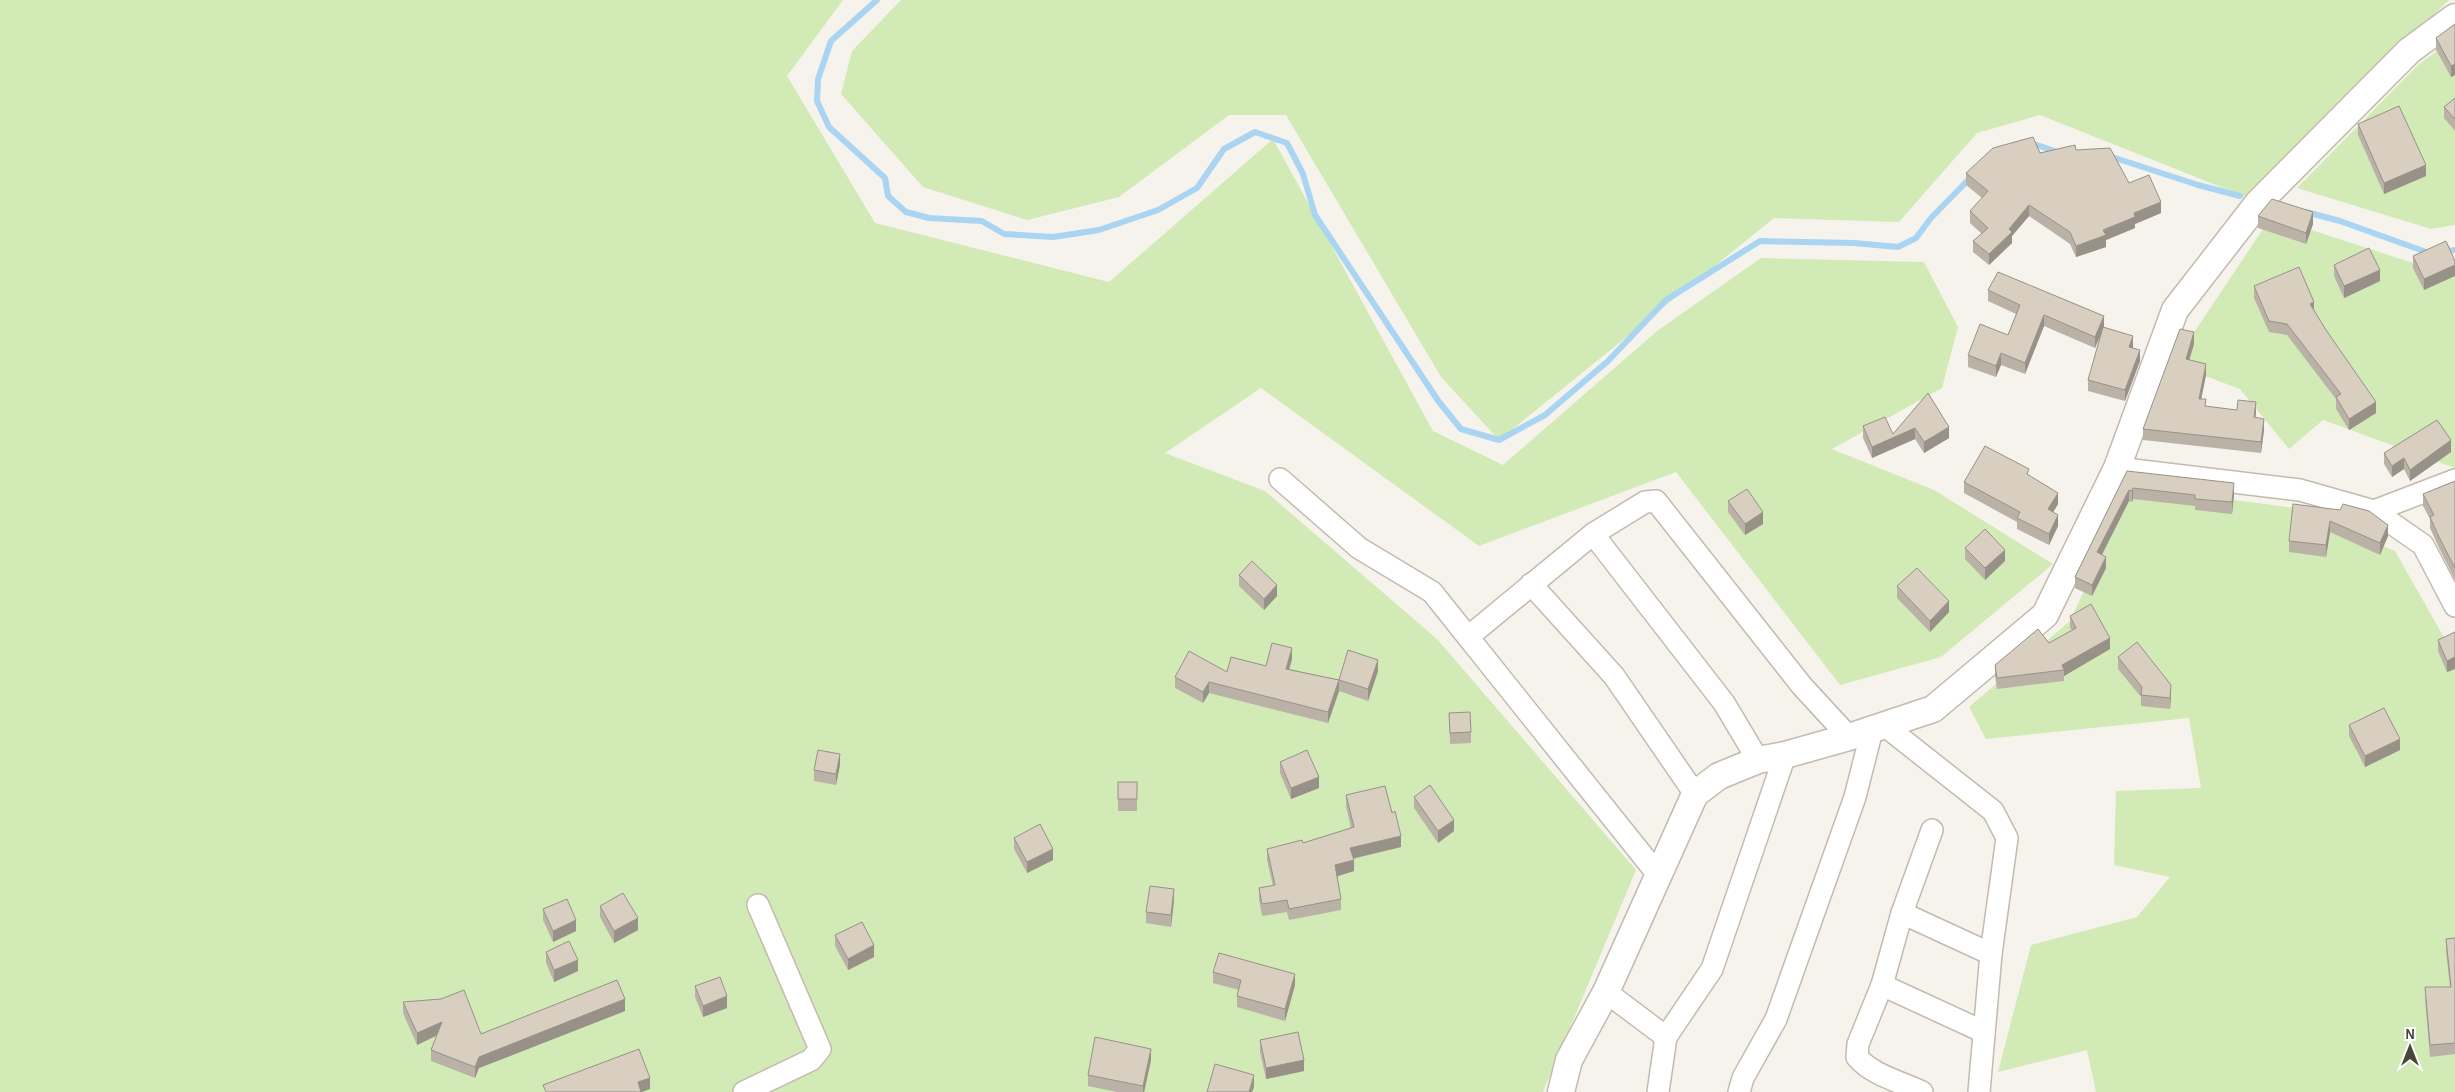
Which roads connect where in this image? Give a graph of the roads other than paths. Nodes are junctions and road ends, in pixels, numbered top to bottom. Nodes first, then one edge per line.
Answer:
1 (2455, 16) edge
2 (2117, 468) junction
3 (1280, 480) dead end
4 (2455, 480) edge
5 (2374, 511) junction
6 (1593, 534) junction
7 (1531, 584) junction
8 (2455, 606) edge
9 (1468, 637) junction
10 (1868, 731) junction
11 (1785, 755) junction
12 (1758, 760) junction
13 (1695, 794) junction
14 (1932, 830) dead end
15 (1659, 876) junction
16 (758, 905) dead end
17 (1902, 913) junction
18 (1991, 954) junction
19 (1882, 985) junction
20 (1606, 992) junction
21 (1984, 1032) junction
22 (1666, 1037) junction
23 (744, 1092) edge
24 (1561, 1092) edge
25 (1658, 1092) edge
26 (1739, 1092) edge
27 (1922, 1092) edge
28 (1979, 1092) edge

1 - 2 street
2 - 5 street
2 - 10 street
3 - 9 street
4 - 5 street
5 - 8 street
6 - 7 street
6 - 10 street
6 - 12 street
7 - 9 street
7 - 13 street
9 - 15 street
10 - 11 street
10 - 18 street
10 - 26 street
11 - 12 street
11 - 22 street
12 - 13 street
13 - 15 street
14 - 17 street
15 - 20 street
16 - 23 street
17 - 18 street
17 - 19 street
18 - 21 street
19 - 21 street
19 - 27 street
20 - 22 street
20 - 24 street
21 - 28 street
22 - 25 street

